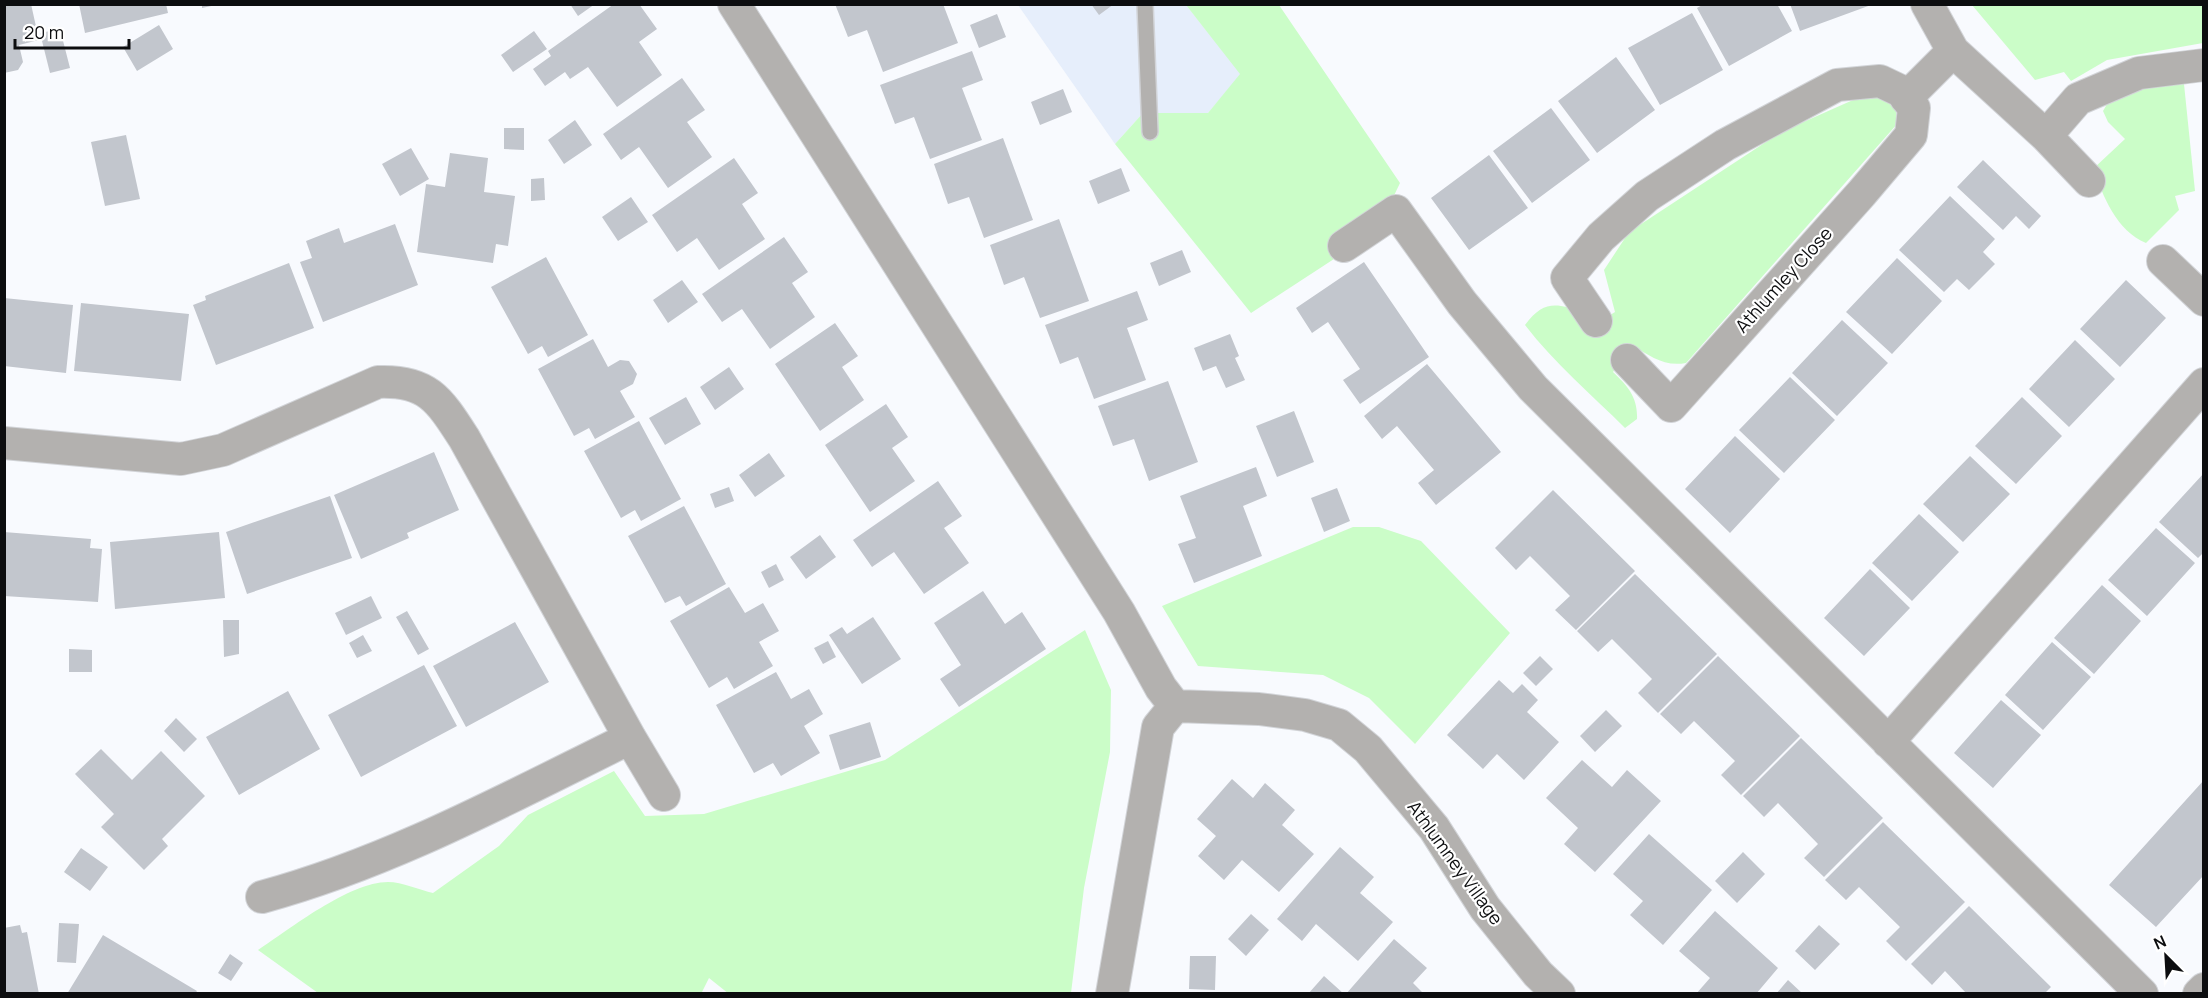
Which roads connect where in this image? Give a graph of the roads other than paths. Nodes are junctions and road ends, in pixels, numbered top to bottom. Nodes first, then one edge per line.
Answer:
1 (734, 4) edge
2 (1145, 4) edge
3 (1927, 4) edge
4 (1953, 51) junction
5 (2204, 65) edge
6 (1906, 98) junction
7 (1150, 132) dead end
8 (2046, 136) junction
9 (2089, 181) dead end
10 (1344, 246) dead end
11 (2163, 261) dead end
12 (2204, 300) edge
13 (1596, 321) dead end
14 (1627, 360) dead end
15 (2204, 384) edge
16 (4, 443) edge
17 (1175, 706) junction
18 (630, 738) junction
19 (1888, 742) junction
20 (664, 795) dead end
21 (262, 897) dead end
22 (2204, 989) edge
23 (1112, 993) edge
24 (1559, 993) edge
25 (2142, 993) edge
26 (2199, 993) edge

1 - 17 street
2 - 7 lane
3 - 4 street
4 - 6 street
4 - 8 street
5 - 8 street
6 - 13 street
6 - 14 street, Athlumley Close
8 - 9 street
10 - 19 street
11 - 12 street
15 - 19 street
16 - 18 street
17 - 23 street
17 - 24 street, Athlumney Village
18 - 20 street
18 - 21 street
19 - 25 street
22 - 26 street

